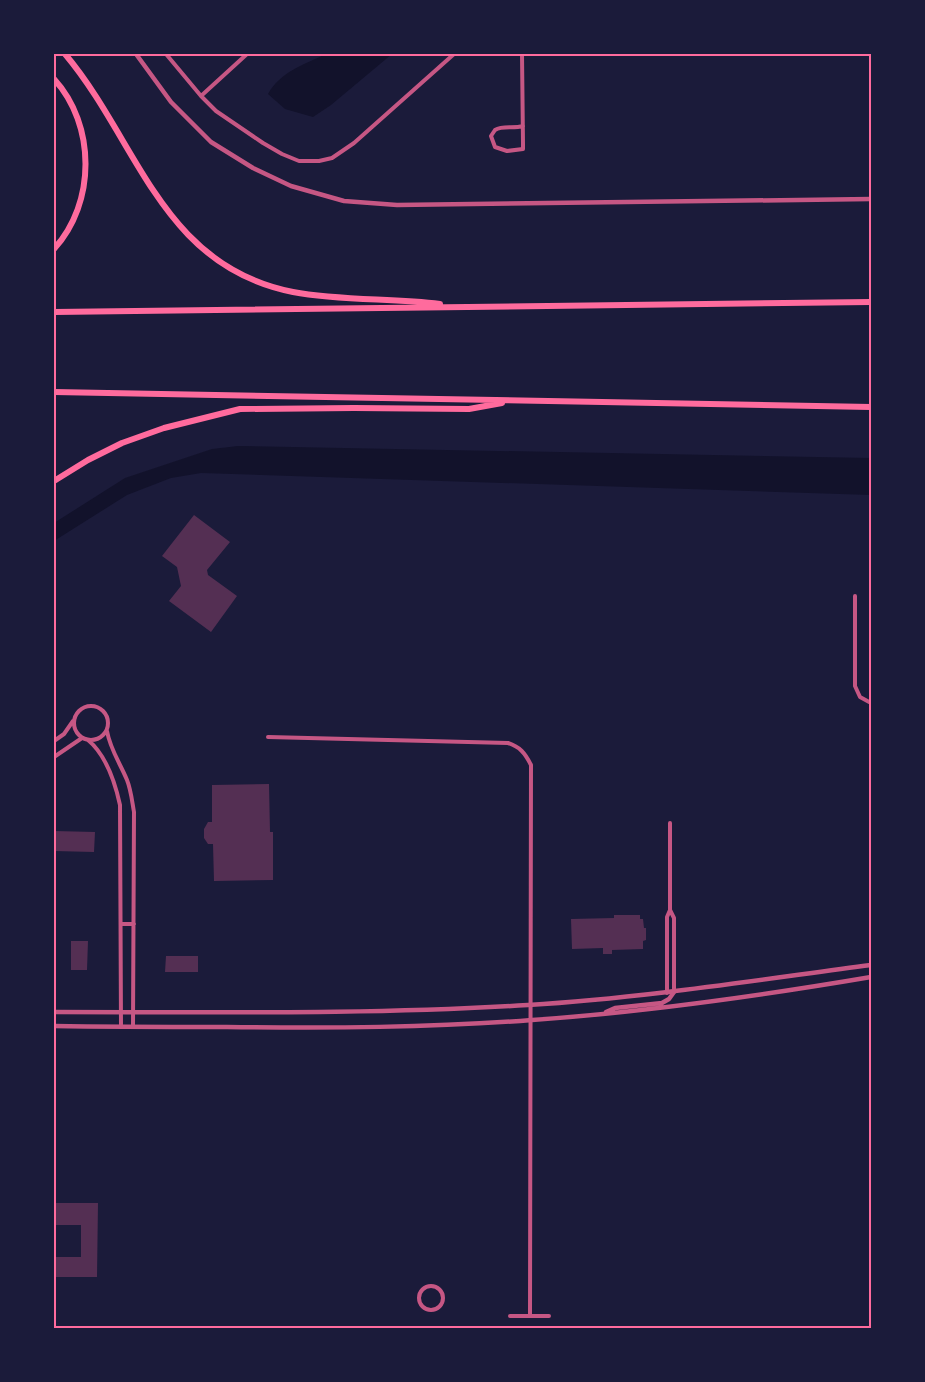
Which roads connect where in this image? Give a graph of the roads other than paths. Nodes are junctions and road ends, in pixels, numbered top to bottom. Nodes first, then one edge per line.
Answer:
1 (65, 54) edge
2 (136, 54) edge
3 (166, 54) edge
4 (247, 54) edge
5 (454, 54) edge
6 (522, 54) edge
7 (54, 79) edge
8 (201, 96) junction
9 (523, 126) junction
10 (871, 199) edge
11 (54, 249) edge
12 (871, 302) edge
13 (461, 307) junction
14 (54, 312) edge
15 (54, 392) edge
16 (518, 401) junction
17 (871, 407) edge
18 (54, 481) edge
19 (855, 596) dead end
20 (871, 703) edge
21 (74, 721) junction
22 (107, 731) junction
23 (268, 737) dead end
24 (82, 738) junction
25 (88, 740) junction
26 (54, 741) edge
27 (54, 757) edge
28 (670, 823) dead end
29 (670, 910) junction
30 (121, 924) junction
31 (134, 924) junction
32 (871, 965) edge
33 (871, 977) edge
34 (674, 992) junction
35 (667, 993) junction
36 (530, 1005) junction
37 (54, 1012) edge
38 (121, 1012) junction
39 (133, 1012) junction
40 (602, 1014) junction
41 (530, 1021) junction
42 (54, 1026) edge
43 (121, 1027) junction
44 (133, 1027) junction
45 (419, 1299) joint
46 (510, 1316) dead end
47 (530, 1316) junction
48 (549, 1316) dead end

1 - 13 highway
2 - 10 street
3 - 8 street
4 - 8 street
5 - 8 street
6 - 9 street
7 - 11 highway
9 - 9 street
12 - 13 highway
13 - 14 highway
15 - 16 highway
16 - 17 highway
16 - 18 highway
19 - 20 street
21 - 22 street
21 - 24 street
21 - 26 street
22 - 25 street
22 - 31 street
23 - 36 street
24 - 25 street
24 - 27 street
25 - 30 street
28 - 29 street
29 - 34 street
29 - 35 street
30 - 31 street
30 - 38 street
31 - 39 street
32 - 34 street
33 - 40 street
34 - 35 street
34 - 40 street
35 - 36 street
36 - 39 street
36 - 41 street
37 - 38 street
38 - 39 street
38 - 43 street
39 - 44 street
40 - 41 street
41 - 44 street
41 - 47 street
42 - 43 street
43 - 44 street
45 - 45 street
46 - 47 street
47 - 48 street

